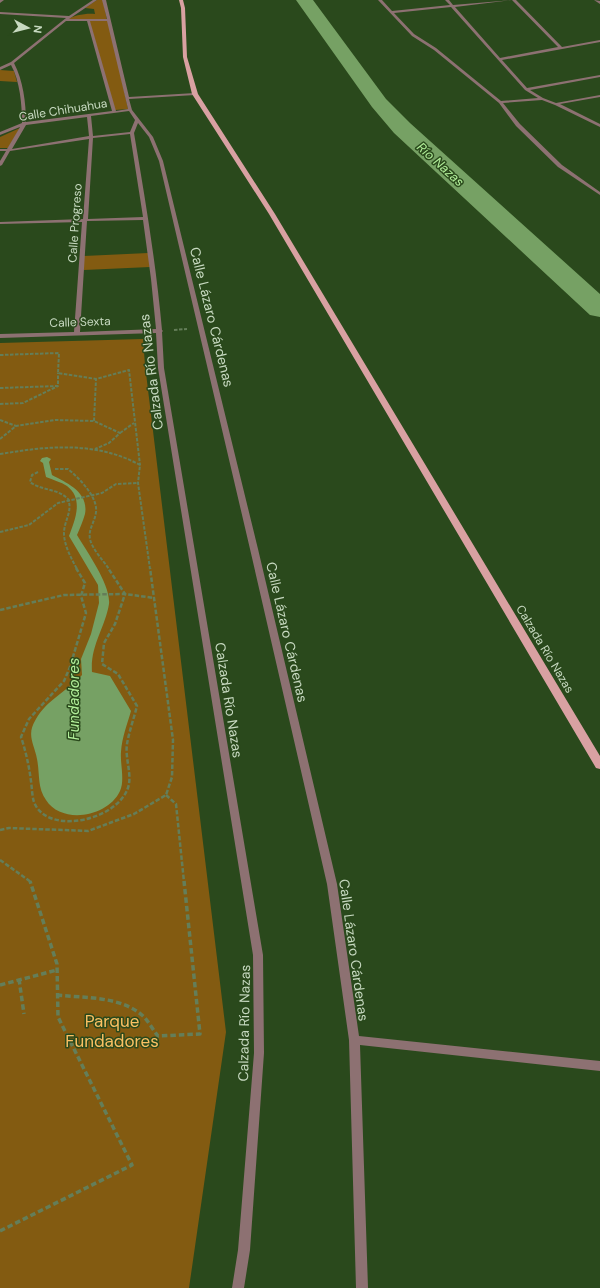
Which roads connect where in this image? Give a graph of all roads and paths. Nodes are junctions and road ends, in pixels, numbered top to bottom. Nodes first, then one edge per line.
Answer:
1 (95, 0) edge
2 (104, 0) edge
3 (181, 0) edge
4 (380, 0) edge
5 (447, 0) edge
6 (510, 0) edge
7 (514, 0) edge
8 (596, 0) edge
9 (600, 3) edge
10 (452, 7) junction
11 (392, 12) junction
12 (0, 13) edge
13 (69, 17) junction
14 (65, 20) junction
15 (88, 20) junction
16 (110, 20) junction
17 (600, 41) edge
18 (560, 47) junction
19 (499, 59) junction
20 (12, 63) junction
21 (0, 68) edge
22 (600, 76) edge
23 (526, 89) junction
24 (195, 94) junction
25 (600, 96) edge
26 (127, 98) junction
27 (542, 99) junction
28 (500, 102) junction
29 (556, 104) junction
30 (130, 110) junction
31 (114, 112) junction
32 (89, 115) junction
33 (137, 120) junction
34 (600, 122) edge
35 (24, 124) junction
36 (594, 124) junction
37 (600, 126) edge
38 (132, 133) junction
39 (0, 134) edge
40 (91, 137) junction
41 (0, 150) edge
42 (11, 150) junction
43 (0, 166) edge
44 (600, 194) edge
45 (146, 218) junction
46 (85, 220) junction
47 (0, 223) edge
48 (201, 328) junction
49 (160, 331) junction
50 (77, 333) junction
51 (0, 336) edge
52 (0, 355) edge
53 (58, 373) junction
54 (96, 379) junction
55 (58, 386) junction
56 (0, 388) edge
57 (0, 404) edge
58 (0, 420) edge
59 (94, 421) junction
60 (134, 423) junction
61 (16, 426) junction
62 (120, 433) junction
63 (0, 439) edge
64 (94, 449) junction
65 (0, 454) edge
66 (140, 465) junction
67 (55, 469) dead end
68 (38, 472) dead end
69 (138, 484) junction
70 (91, 496) junction
71 (69, 500) junction
72 (0, 532) edge
73 (124, 594) junction
74 (81, 596) junction
75 (154, 598) junction
76 (0, 610) edge
77 (600, 765) edge
78 (166, 796) junction
79 (0, 830) edge
80 (0, 860) edge
81 (57, 970) junction
82 (19, 979) junction
83 (0, 985) edge
84 (57, 995) junction
85 (24, 1014) dead end
86 (354, 1040) junction
87 (600, 1066) edge
88 (0, 1231) edge
89 (238, 1288) edge
90 (362, 1288) edge

1 - 13 street
2 - 16 street, Calle Lázaro Cárdenas
3 - 24 main road, Calzada Río Nazas
4 - 11 street
5 - 10 street
6 - 10 street
7 - 18 street
8 - 9 street
10 - 11 street
10 - 19 street
11 - 28 street
12 - 13 street
13 - 14 street
14 - 15 street
14 - 20 street
15 - 16 street
15 - 31 street
16 - 26 street, Calle Lázaro Cárdenas
17 - 18 street
18 - 19 street
19 - 23 street
20 - 21 street
20 - 35 street
22 - 23 street
23 - 27 street
24 - 26 street, Calle Chihuahua
24 - 77 main road, Calzada Río Nazas
25 - 29 street
26 - 30 street, Calle Lázaro Cárdenas
27 - 28 street
27 - 29 street
28 - 44 street
29 - 36 street
30 - 31 street, Calle Chihuahua
30 - 33 street, Calle Lázaro Cárdenas
31 - 32 street, Calle Chihuahua
32 - 35 street, Calle Chihuahua
32 - 40 street, Calle Progreso
33 - 38 street
33 - 48 street, Calle Lázaro Cárdenas
34 - 36 street
35 - 39 street, Calle Chihuahua
35 - 42 street
36 - 37 street
38 - 40 street
38 - 45 street, Calzada Río Nazas
40 - 42 street
40 - 46 street, Calle Progreso
41 - 42 street
42 - 43 street
45 - 46 street
45 - 49 street, Calzada Río Nazas
46 - 47 street
46 - 50 street, Calle Progreso
48 - 49 path
48 - 86 street, Calle Lázaro Cárdenas
49 - 50 street, Calle Sexta
49 - 89 street, Calzada Río Nazas
50 - 51 street, Calle Sexta
52 - 53 path
53 - 54 path
53 - 55 path
54 - 59 path
54 - 60 path
55 - 56 path
55 - 57 path
58 - 61 path
59 - 61 path
59 - 62 path
60 - 62 path
60 - 66 path
61 - 63 path
62 - 64 path
64 - 65 path
64 - 66 path
66 - 69 path
67 - 70 path
68 - 71 path
69 - 70 path
69 - 75 path
70 - 71 path
70 - 73 path
71 - 72 path
71 - 74 path
73 - 74 path
73 - 74 path
73 - 75 path
74 - 76 path
75 - 78 path
78 - 79 path
78 - 84 path
80 - 81 path
81 - 82 path
81 - 84 path
82 - 83 path
82 - 85 path
84 - 88 path
86 - 87 street
86 - 90 street, Calle Lázaro Cárdenas

